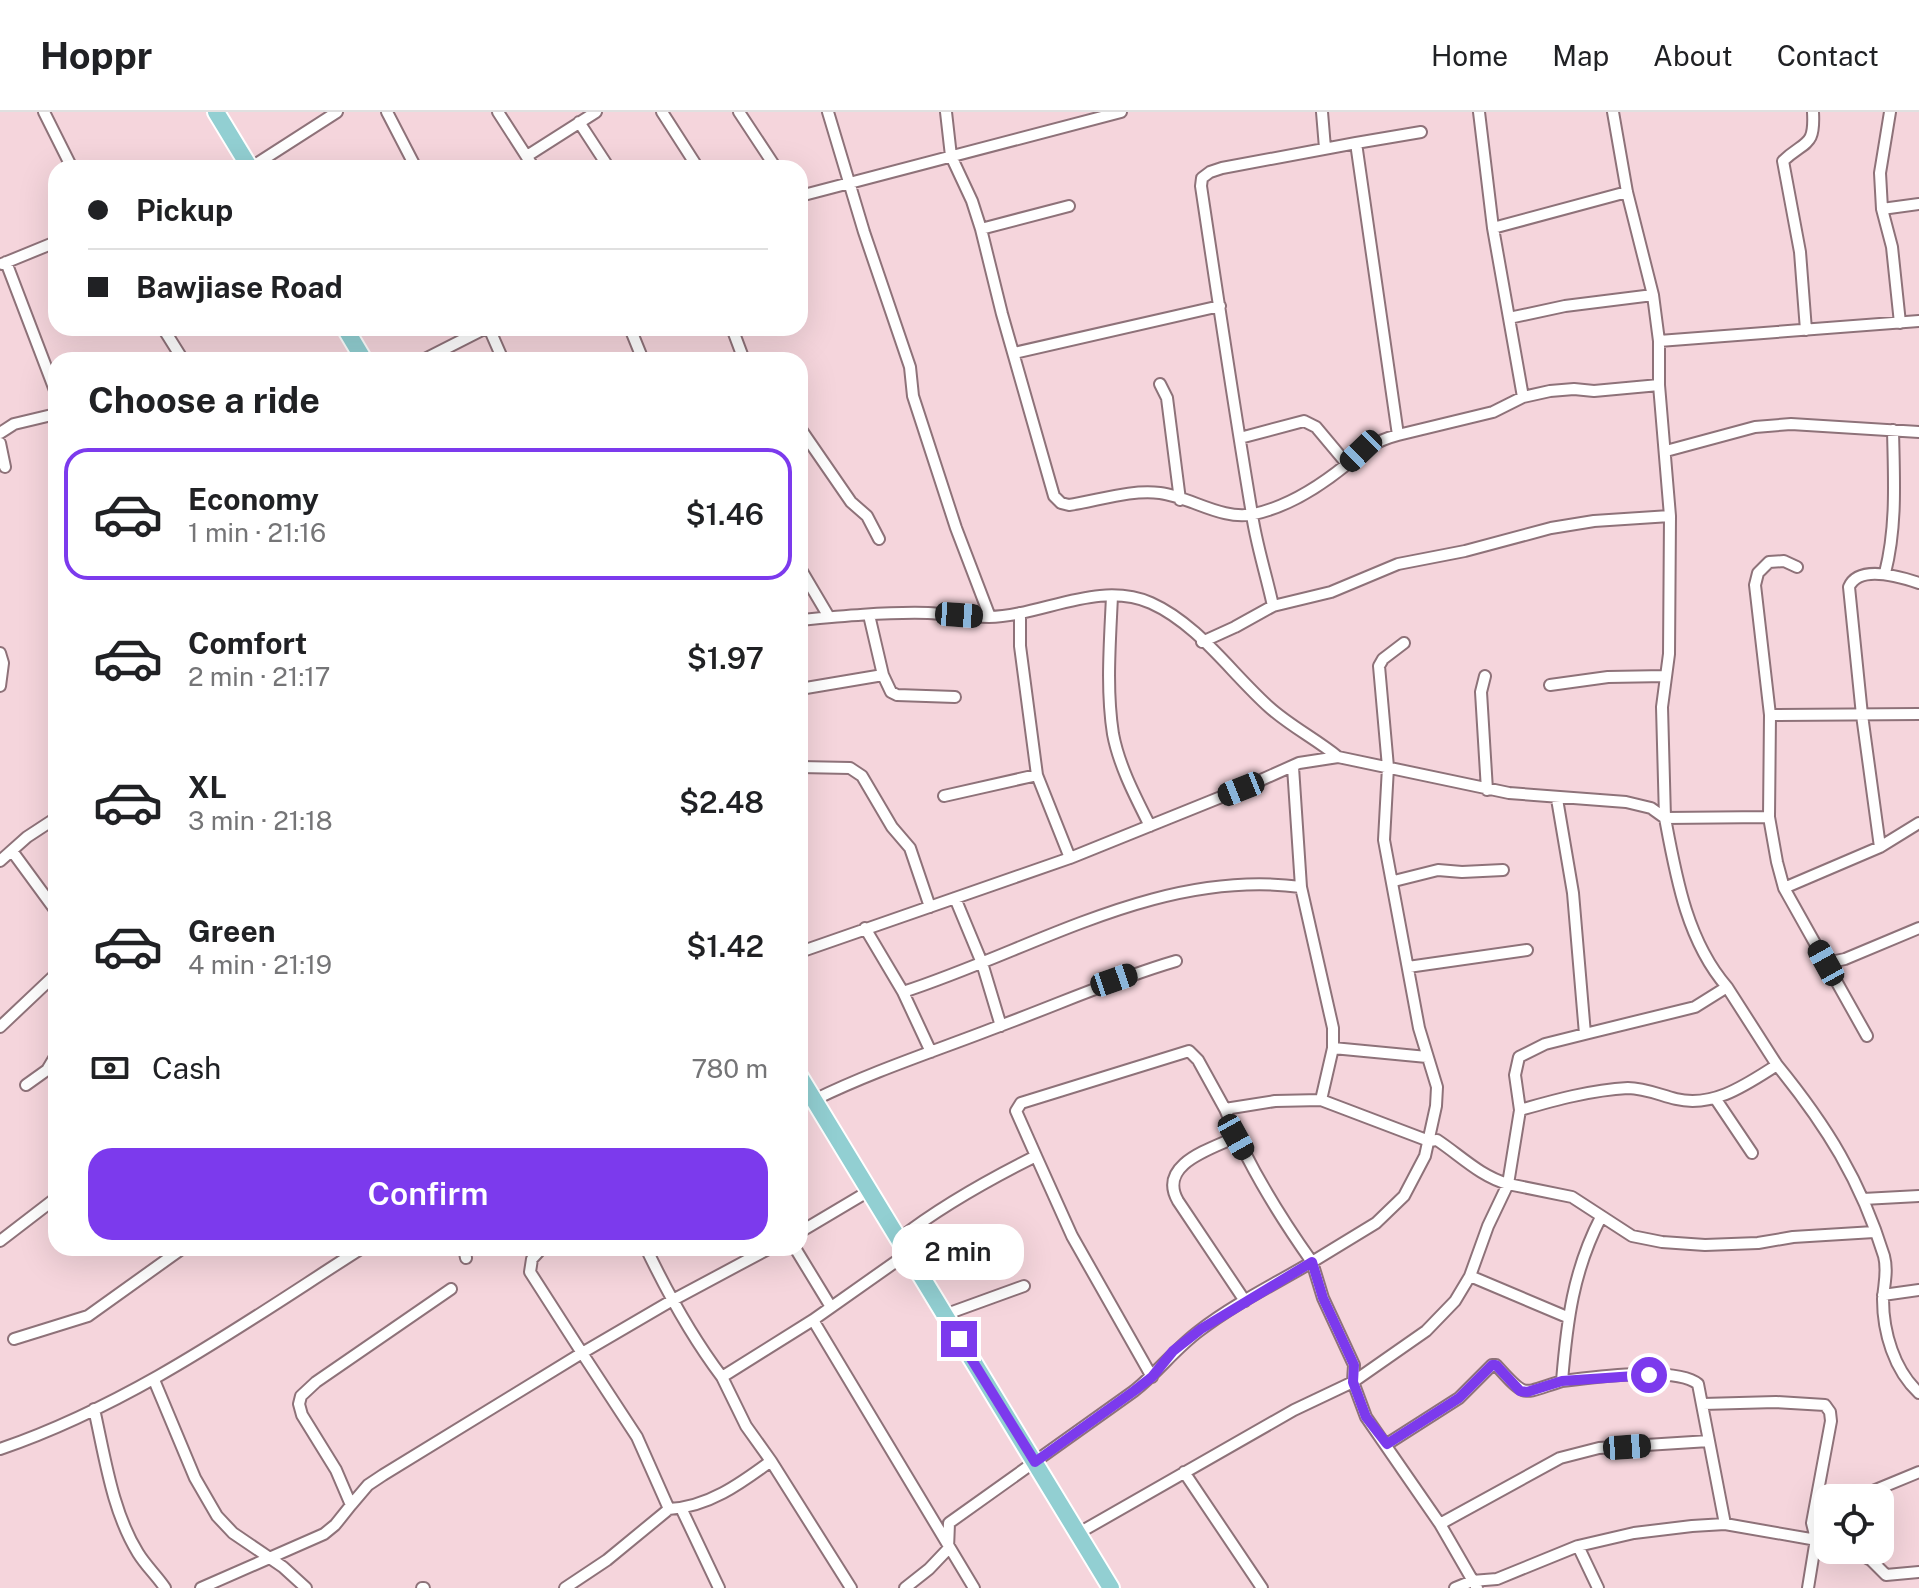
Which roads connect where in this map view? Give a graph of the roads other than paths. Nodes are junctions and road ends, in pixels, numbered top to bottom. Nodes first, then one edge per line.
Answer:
1 (44, 112) edge
2 (216, 112) edge
3 (337, 112) edge
4 (387, 112) edge
5 (498, 112) edge
6 (596, 112) edge
7 (662, 112) edge
8 (739, 112) edge
9 (828, 112) edge
10 (946, 112) edge
11 (1121, 112) edge
12 (1322, 112) edge
13 (1479, 112) edge
14 (1613, 112) edge
15 (1813, 112) edge
16 (1890, 112) edge
17 (579, 122) junction
18 (1421, 132) dead end
19 (1356, 143) junction
20 (1325, 148) junction
21 (527, 156) junction
22 (951, 156) junction
23 (68, 160) edge
24 (245, 160) edge
25 (262, 160) edge
26 (412, 160) edge
27 (529, 160) edge
28 (604, 160) edge
29 (693, 160) edge
30 (771, 160) edge
31 (849, 182) junction
32 (1627, 192) junction
33 (808, 194) edge
34 (1919, 204) edge
35 (1069, 206) dead end
36 (1882, 209) junction
37 (1493, 228) junction
38 (981, 229) junction
39 (48, 245) edge
40 (3, 263) edge
41 (1653, 295) junction
42 (1220, 306) junction
43 (1509, 318) junction
44 (1919, 321) edge
45 (1900, 323) junction
46 (1806, 330) junction
47 (471, 336) edge
48 (1659, 341) junction
49 (439, 352) edge
50 (1014, 353) junction
51 (48, 373) edge
52 (1160, 384) dead end
53 (1659, 385) junction
54 (1523, 397) junction
55 (48, 416) edge
56 (1893, 430) junction
57 (1919, 432) edge
58 (0, 433) edge
59 (1398, 435) junction
60 (1240, 438) junction
61 (808, 440) edge
62 (0, 443) edge
63 (1666, 451) junction
64 (1347, 464) junction
65 (5, 467) dead end
66 (1180, 500) junction
67 (1252, 515) junction
68 (1670, 516) junction
69 (879, 539) dead end
70 (1797, 567) dead end
71 (1885, 573) junction
72 (808, 582) edge
73 (1919, 583) edge
74 (1112, 596) junction
75 (1273, 606) junction
76 (1020, 613) junction
77 (869, 615) junction
78 (829, 617) junction
79 (990, 617) junction
80 (808, 619) edge
81 (1202, 642) junction
82 (1404, 643) dead end
83 (0, 653) edge
84 (883, 675) junction
85 (1485, 676) dead end
86 (1666, 676) junction
87 (1550, 685) dead end
88 (0, 686) edge
89 (808, 688) edge
90 (955, 697) dead end
91 (1919, 714) edge
92 (1770, 715) junction
93 (1862, 715) junction
94 (1338, 757) junction
95 (808, 767) edge
96 (1293, 767) junction
97 (1388, 767) junction
98 (1037, 775) junction
99 (1487, 790) junction
100 (944, 796) dead end
101 (1557, 799) junction
102 (1769, 817) junction
103 (1665, 818) junction
104 (48, 823) edge
105 (1919, 823) edge
106 (1150, 826) junction
107 (1880, 847) junction
108 (12, 851) junction
109 (1070, 858) junction
110 (0, 861) edge
111 (1503, 870) dead end
112 (1394, 881) junction
113 (1301, 887) junction
114 (1784, 888) junction
115 (955, 898) junction
116 (48, 900) edge
117 (930, 907) junction
118 (865, 928) junction
119 (1918, 932) edge
120 (808, 949) edge
121 (1527, 950) dead end
122 (1176, 961) dead end
123 (982, 963) junction
124 (1826, 963) junction
125 (1408, 967) junction
126 (48, 982) edge
127 (1727, 987) junction
128 (903, 992) junction
129 (1001, 1026) junction
130 (0, 1027) edge
131 (1585, 1034) junction
132 (1867, 1036) dead end
133 (1333, 1048) junction
134 (931, 1052) junction
135 (1427, 1057) junction
136 (1777, 1065) junction
137 (48, 1068) edge
138 (26, 1085) dead end
139 (808, 1090) edge
140 (1715, 1098) junction
141 (814, 1100) junction
142 (1321, 1100) junction
143 (1225, 1109) junction
144 (1520, 1110) junction
145 (1236, 1137) junction
146 (1429, 1141) junction
147 (1752, 1153) dead end
148 (1036, 1156) junction
149 (1508, 1184) junction
150 (869, 1191) junction
151 (1919, 1196) edge
152 (1863, 1199) junction
153 (48, 1204) edge
154 (1601, 1217) junction
155 (808, 1227) edge
156 (1874, 1232) junction
157 (0, 1241) edge
158 (903, 1246) junction
159 (172, 1256) edge
160 (349, 1256) edge
161 (535, 1256) edge
162 (650, 1256) edge
163 (755, 1256) edge
164 (800, 1256) edge
165 (1312, 1262) junction
166 (1470, 1276) junction
167 (1024, 1286) dead end
168 (451, 1289) dead end
169 (1919, 1290) edge
170 (1883, 1295) junction
171 (671, 1301) junction
172 (1245, 1301) junction
173 (831, 1307) junction
174 (944, 1315) junction
175 (1567, 1317) junction
176 (813, 1320) junction
177 (14, 1339) dead end
178 (582, 1353) junction
179 (722, 1377) junction
180 (1152, 1377) junction
181 (154, 1380) junction
182 (1562, 1381) junction
183 (1353, 1382) junction
184 (1919, 1393) edge
185 (1703, 1404) junction
186 (94, 1409) junction
187 (1709, 1441) junction
188 (1387, 1444) junction
189 (0, 1449) edge
190 (771, 1461) junction
191 (1035, 1462) junction
192 (1184, 1472) junction
193 (1919, 1472) edge
194 (1890, 1484) edge
195 (351, 1505) junction
196 (669, 1509) junction
197 (682, 1510) junction
198 (1812, 1523) joint
199 (1440, 1524) junction
200 (1725, 1524) junction
201 (1814, 1531) edge
202 (1077, 1534) junction
203 (1814, 1539) edge
204 (1578, 1546) junction
205 (948, 1549) junction
206 (1814, 1551) edge
207 (269, 1556) junction
208 (1875, 1564) edge
209 (1919, 1572) edge
210 (1886, 1575) junction
211 (1474, 1585) edge
212 (165, 1588) edge
213 (201, 1588) edge
214 (306, 1588) edge
215 (565, 1588) edge
216 (719, 1588) edge
217 (851, 1588) edge
218 (905, 1588) edge
219 (974, 1588) edge
220 (1111, 1588) edge
221 (1262, 1588) edge
222 (1455, 1588) edge
223 (1598, 1588) edge
224 (1808, 1588) edge
225 (1889, 1588) edge

1 - 23 street
2 - 24 main road
3 - 25 street
4 - 26 street
5 - 21 street
6 - 17 street
7 - 29 street
8 - 30 street
9 - 31 street
10 - 22 street
11 - 22 street
12 - 20 street
13 - 37 street
14 - 32 street
15 - 46 street
16 - 36 street
17 - 21 street
17 - 28 street
18 - 19 street
19 - 20 street
19 - 59 street
20 - 42 street
21 - 27 street
22 - 31 street
22 - 38 street
31 - 33 street
31 - 79 street
32 - 37 street
32 - 41 street
34 - 36 street
35 - 38 street
36 - 45 street
37 - 43 street
38 - 50 street
39 - 40 street
40 - 51 street
41 - 43 street
41 - 48 street
42 - 50 street
42 - 60 street
43 - 54 street
44 - 45 street
45 - 46 street
46 - 48 street
47 - 49 street
48 - 53 street
50 - 66 street
52 - 66 street
53 - 54 street
53 - 63 street
54 - 59 street
55 - 58 street
56 - 57 street
56 - 63 street
56 - 71 street
59 - 64 street
60 - 64 street
60 - 67 street
61 - 69 street
62 - 65 street
63 - 68 street
64 - 67 street
66 - 67 street
67 - 75 street
68 - 75 street
68 - 86 street
70 - 92 street
71 - 73 street
71 - 93 street
72 - 78 street
74 - 76 street
74 - 81 street
74 - 106 street
75 - 81 street
76 - 79 street
76 - 98 street
77 - 78 street
77 - 79 street
77 - 84 street
78 - 80 street
81 - 94 street
82 - 97 street
83 - 88 street
84 - 89 street
84 - 90 street
85 - 99 street
86 - 87 street
86 - 103 street
91 - 93 street
92 - 93 street
92 - 102 street
93 - 107 street
94 - 96 street
94 - 97 street
95 - 117 street
96 - 106 street
96 - 113 street
97 - 99 street
97 - 112 street
98 - 100 street
98 - 109 street
99 - 101 street
101 - 103 street
101 - 131 street
102 - 103 street
102 - 114 street
103 - 127 street
104 - 108 street
105 - 107 street
106 - 109 street
107 - 114 street
108 - 110 street
108 - 116 street
109 - 115 street
111 - 112 street
112 - 125 street
113 - 123 street
113 - 133 street
114 - 124 street
115 - 117 street
115 - 123 street
117 - 118 street
118 - 120 street
118 - 128 street
119 - 124 street
121 - 125 street
122 - 129 street
123 - 128 street
123 - 129 street
124 - 132 street
125 - 135 street
126 - 130 street
127 - 131 street
127 - 136 street
128 - 134 street
129 - 134 street
131 - 144 street
133 - 135 street
133 - 142 street
134 - 141 street
135 - 146 street
136 - 140 street
136 - 152 street
137 - 138 street
139 - 141 main road
140 - 144 street
140 - 147 street
141 - 150 main road
142 - 143 street
142 - 146 street
143 - 145 street
143 - 148 street
144 - 149 street
145 - 165 street
145 - 172 street
146 - 149 street
146 - 165 street
148 - 158 street
148 - 180 street
149 - 154 street
149 - 166 street
150 - 155 street
150 - 158 main road
151 - 152 street
152 - 156 street
153 - 157 street
154 - 156 street
154 - 175 street
156 - 170 street
158 - 173 street
158 - 174 main road
159 - 177 street
160 - 181 street
161 - 178 street
162 - 171 street
163 - 171 street
164 - 173 street
165 - 172 street
165 - 183 street
166 - 175 street
166 - 183 street
167 - 174 street
168 - 195 street
169 - 170 street
170 - 184 street
171 - 178 street
171 - 179 street
172 - 180 street
173 - 176 street
174 - 191 main road
175 - 182 street
176 - 179 street
176 - 205 street
178 - 195 street
178 - 196 street
179 - 190 street
180 - 191 street
181 - 186 street
181 - 207 street
182 - 185 street
182 - 188 street
183 - 188 street
183 - 192 street
185 - 187 street
185 - 198 street
186 - 189 street
186 - 212 street
187 - 199 street
187 - 200 street
188 - 199 street
190 - 197 street
190 - 217 street
191 - 202 main road
191 - 205 street
192 - 202 street
192 - 221 street
193 - 194 street
195 - 207 street
196 - 197 street
196 - 215 street
197 - 216 street
198 - 201 street
199 - 211 street
200 - 203 street
200 - 204 street
202 - 220 main road
204 - 211 street
204 - 223 street
205 - 218 street
205 - 219 street
206 - 224 street
207 - 213 street
207 - 214 street
208 - 210 street
209 - 210 street
210 - 225 street
211 - 222 street

